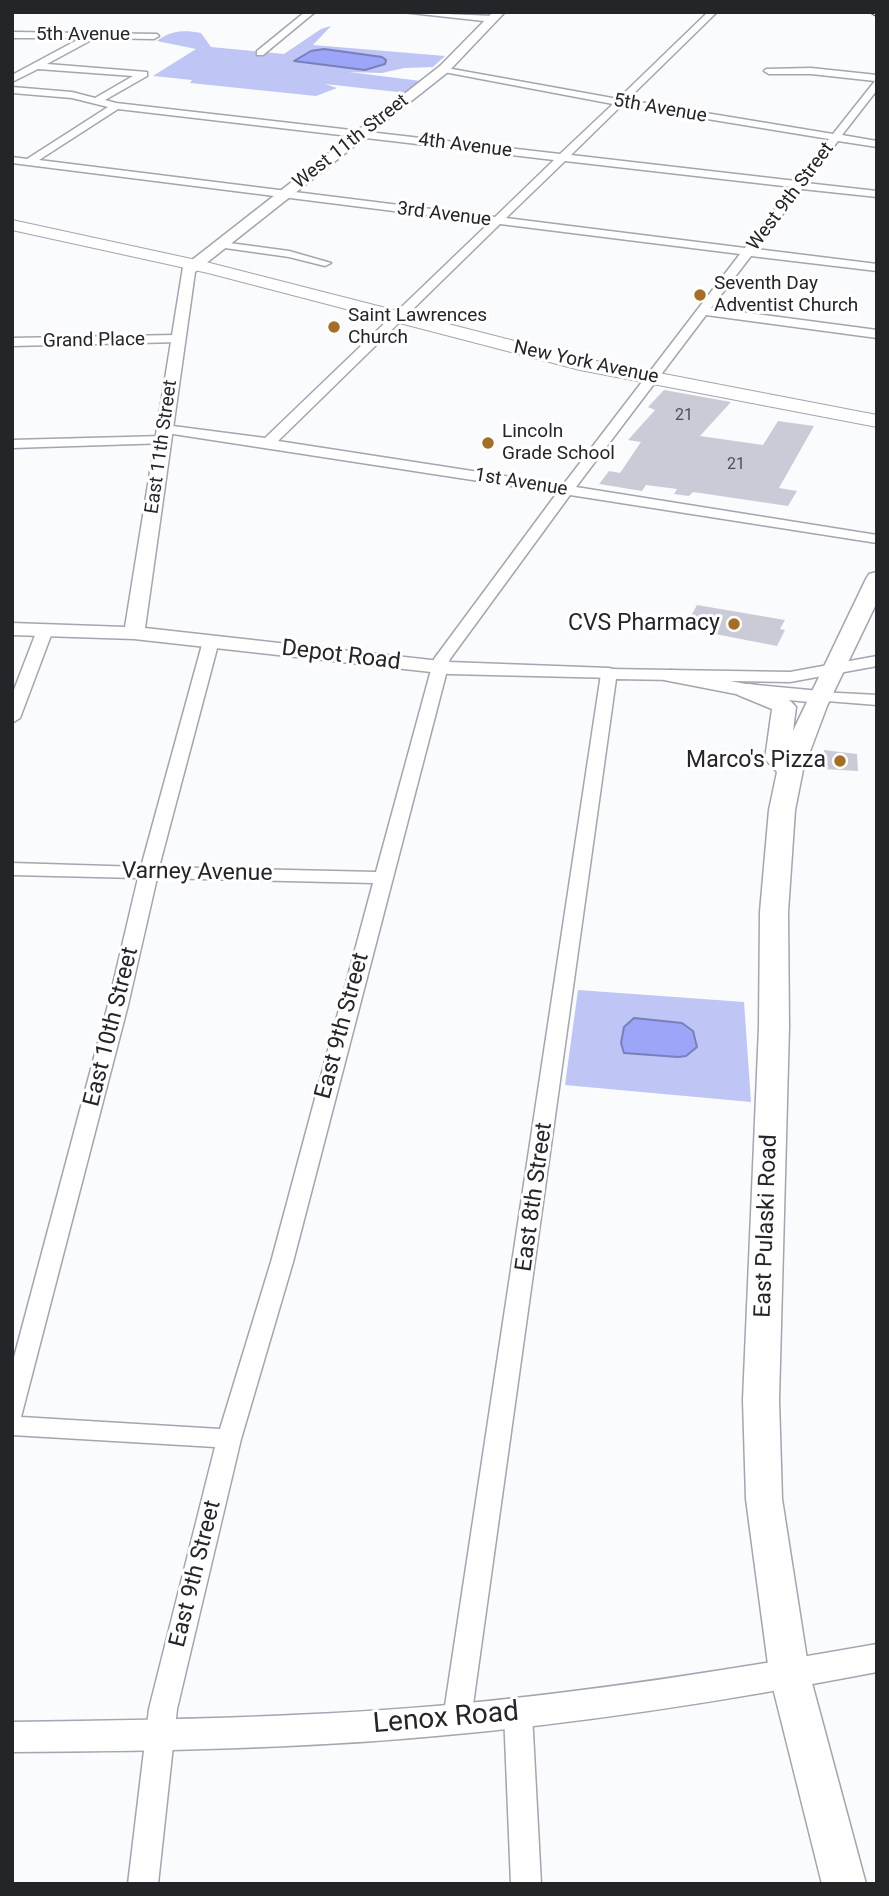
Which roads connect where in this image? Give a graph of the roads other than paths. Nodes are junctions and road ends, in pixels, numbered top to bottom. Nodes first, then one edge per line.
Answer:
1 (311, 12) edge
2 (406, 12) edge
3 (713, 12) edge
4 (496, 16) edge
5 (12, 35) edge
6 (93, 36) junction
7 (154, 36) dead end
8 (260, 52) dead end
9 (36, 66) junction
10 (443, 69) junction
11 (769, 71) dead end
12 (12, 79) edge
13 (877, 80) edge
14 (12, 90) edge
15 (96, 101) junction
16 (620, 102) junction
17 (116, 106) junction
18 (361, 134) junction
19 (837, 138) junction
20 (877, 144) edge
21 (562, 157) junction
22 (12, 160) edge
23 (30, 162) junction
24 (800, 185) junction
25 (877, 194) edge
26 (285, 195) junction
27 (496, 221) junction
28 (12, 225) edge
29 (222, 245) junction
30 (749, 252) junction
31 (325, 263) dead end
32 (195, 264) junction
33 (877, 268) edge
34 (705, 311) junction
35 (397, 316) junction
36 (877, 334) edge
37 (176, 339) junction
38 (12, 342) edge
39 (654, 378) junction
40 (877, 421) edge
41 (164, 435) junction
42 (268, 443) junction
43 (12, 444) edge
44 (566, 490) junction
45 (877, 539) edge
46 (877, 579) edge
47 (12, 629) edge
48 (45, 630) junction
49 (134, 633) junction
50 (211, 641) junction
51 (877, 661) edge
52 (439, 667) junction
53 (609, 674) junction
54 (671, 676) junction
55 (825, 683) junction
56 (746, 690) junction
57 (877, 700) edge
58 (12, 718) edge
59 (790, 771) junction
60 (12, 869) edge
61 (149, 872) junction
62 (382, 878) junction
63 (12, 1412) edge
64 (12, 1426) edge
65 (229, 1439) junction
66 (877, 1658) edge
67 (789, 1672) junction
68 (518, 1713) junction
69 (457, 1719) junction
70 (159, 1735) junction
71 (12, 1737) edge
72 (142, 1884) edge
73 (526, 1884) edge
74 (844, 1884) edge

1 - 8 street
2 - 4 street
3 - 16 street
4 - 10 street, West 11th Street
5 - 6 street, 5th Avenue
6 - 7 street, 5th Avenue
6 - 9 street
9 - 12 street
9 - 15 street
10 - 16 street, 5th Avenue
10 - 18 street, West 11th Street
11 - 13 street
13 - 19 street, West 9th Street
14 - 15 street, 4th Avenue
15 - 17 street, 4th Avenue
16 - 19 street, 5th Avenue
16 - 21 street
17 - 18 street, 4th Avenue
17 - 23 street
18 - 21 street, 4th Avenue
18 - 26 street, West 11th Street
19 - 20 street, 5th Avenue
19 - 24 street, West 9th Street
21 - 24 street, 4th Avenue
21 - 27 street
22 - 23 street, 3rd Avenue
23 - 26 street, 3rd Avenue
24 - 25 street, 4th Avenue
24 - 30 street, West 9th Street
26 - 27 street, 3rd Avenue
26 - 29 street, West 11th Street
27 - 30 street, 3rd Avenue
27 - 35 street
28 - 32 main road, New York Avenue
29 - 31 street
29 - 32 street, West 11th Street
30 - 33 street, 3rd Avenue
30 - 34 street, West 9th Street
32 - 35 main road, New York Avenue
32 - 37 street, East 11th Street
34 - 36 street
34 - 39 street, West 9th Street
35 - 39 main road, New York Avenue
35 - 42 street
37 - 38 street, Grand Place
37 - 41 street, East 11th Street
39 - 40 main road, New York Avenue
39 - 44 street, East 9th Street
41 - 42 street, 1st Avenue
41 - 43 street, 1st Avenue
41 - 49 street, East 11th Street
42 - 44 street, 1st Avenue
44 - 45 street, 1st Avenue
44 - 52 street, East 9th Street
46 - 55 main road, East Pulaski Road
47 - 48 street, Depot Road
48 - 49 street, Depot Road
48 - 58 street
49 - 50 street, Depot Road
50 - 52 street, Depot Road
50 - 61 street, East 10th Street
51 - 55 street, Depot Road
52 - 53 street, Depot Road
52 - 62 street, East 9th Street
53 - 54 street, Depot Road
53 - 69 street, East 8th Street
54 - 55 street, Depot Road
54 - 56 street, Depot Road
55 - 56 street, Depot Road
55 - 57 street
55 - 59 main road, East Pulaski Road
56 - 59 main road
59 - 67 main road, East Pulaski Road
60 - 61 street, Varney Avenue
61 - 62 street, Varney Avenue
61 - 63 street, East 10th Street
62 - 65 street, East 9th Street
64 - 65 street
65 - 70 street, East 9th Street
66 - 67 street, Lenox Road
67 - 68 street, Lenox Road
67 - 74 main road, East Pulaski Road
68 - 69 street, Lenox Road
68 - 73 street
69 - 70 street, Lenox Road
70 - 71 street, Lenox Road
70 - 72 street, East 9th Street

